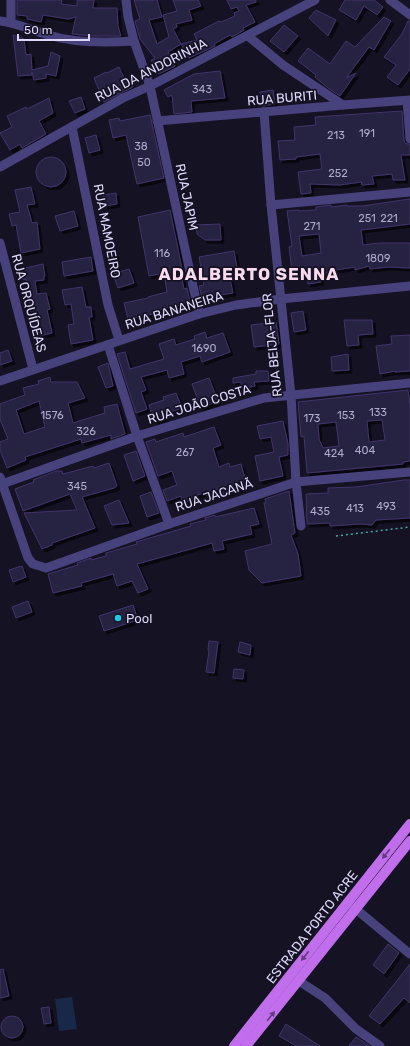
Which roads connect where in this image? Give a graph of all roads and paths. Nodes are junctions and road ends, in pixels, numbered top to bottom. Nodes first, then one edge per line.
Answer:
1 (11, 0) edge
2 (126, 0) edge
3 (316, 0) edge
4 (390, 0) edge
5 (410, 15) edge
6 (0, 21) edge
7 (10, 22) junction
8 (248, 36) junction
9 (134, 41) junction
10 (150, 86) junction
11 (408, 101) edge
12 (344, 105) junction
13 (264, 112) junction
14 (157, 121) junction
15 (72, 127) junction
16 (410, 139) edge
17 (0, 167) edge
18 (410, 192) edge
19 (271, 205) junction
20 (0, 243) edge
21 (410, 286) edge
22 (280, 299) junction
23 (199, 314) junction
24 (119, 340) junction
25 (108, 345) junction
26 (33, 369) junction
27 (0, 381) edge
28 (410, 382) edge
29 (291, 395) junction
30 (137, 436) junction
31 (410, 472) edge
32 (1, 481) edge
33 (296, 482) junction
34 (169, 524) junction
35 (302, 526) dead end
36 (410, 527) edge
37 (336, 536) dead end
38 (410, 824) edge
39 (410, 840) edge
40 (348, 902) junction
41 (356, 909) junction
42 (410, 954) edge
43 (299, 981) junction
44 (234, 1046) edge
45 (246, 1046) edge
46 (380, 1046) edge

1 - 7 street
2 - 9 street, RUA JAPIM
3 - 8 street, RUA DA ANDORINHA
4 - 5 street
6 - 7 street
7 - 9 street
8 - 10 street, RUA DA ANDORINHA
8 - 12 street
9 - 10 street, RUA JAPIM
10 - 14 street, RUA JAPIM
10 - 15 street, RUA DA ANDORINHA
11 - 12 street, RUA BURITI
11 - 16 street
12 - 13 street, RUA BURITI
13 - 14 street, RUA BURITI
13 - 19 street, RUA BEIJA-FLOR
14 - 23 street, RUA JAPIM
15 - 17 street, RUA DA ANDORINHA
15 - 24 street, RUA MAMOEIRO
18 - 19 street
19 - 22 street, RUA BEIJA-FLOR
20 - 26 street, RUA ORQUÍDEAS
21 - 22 street, RUA BANANEIRA
22 - 23 street, RUA BANANEIRA
22 - 29 street, RUA BEIJA-FLOR
23 - 24 street, RUA BANANEIRA
24 - 25 street, RUA BANANEIRA
25 - 26 street, RUA BANANEIRA
25 - 30 street
26 - 27 street, RUA BANANEIRA
28 - 29 street, RUA JOÃO COSTA
29 - 30 street, RUA JOÃO COSTA
29 - 33 street, RUA BEIJA-FLOR
30 - 32 street, RUA JOÃO COSTA
30 - 34 street
31 - 33 street, RUA JACANÃ
32 - 34 street, RUA JACANÃ
33 - 34 street, RUA JACANÃ
33 - 35 street, RUA BEIJA-FLOR
36 - 37 path
38 -> 40 main road, ESTRADA PORTO ACRE
39 - 41 main road, ESTRADA PORTO ACRE
40 - 41 street
40 -> 44 main road, ESTRADA PORTO ACRE
41 - 42 street
41 - 43 main road, ESTRADA PORTO ACRE
45 -> 43 main road, ESTRADA PORTO ACRE
43 - 46 street

